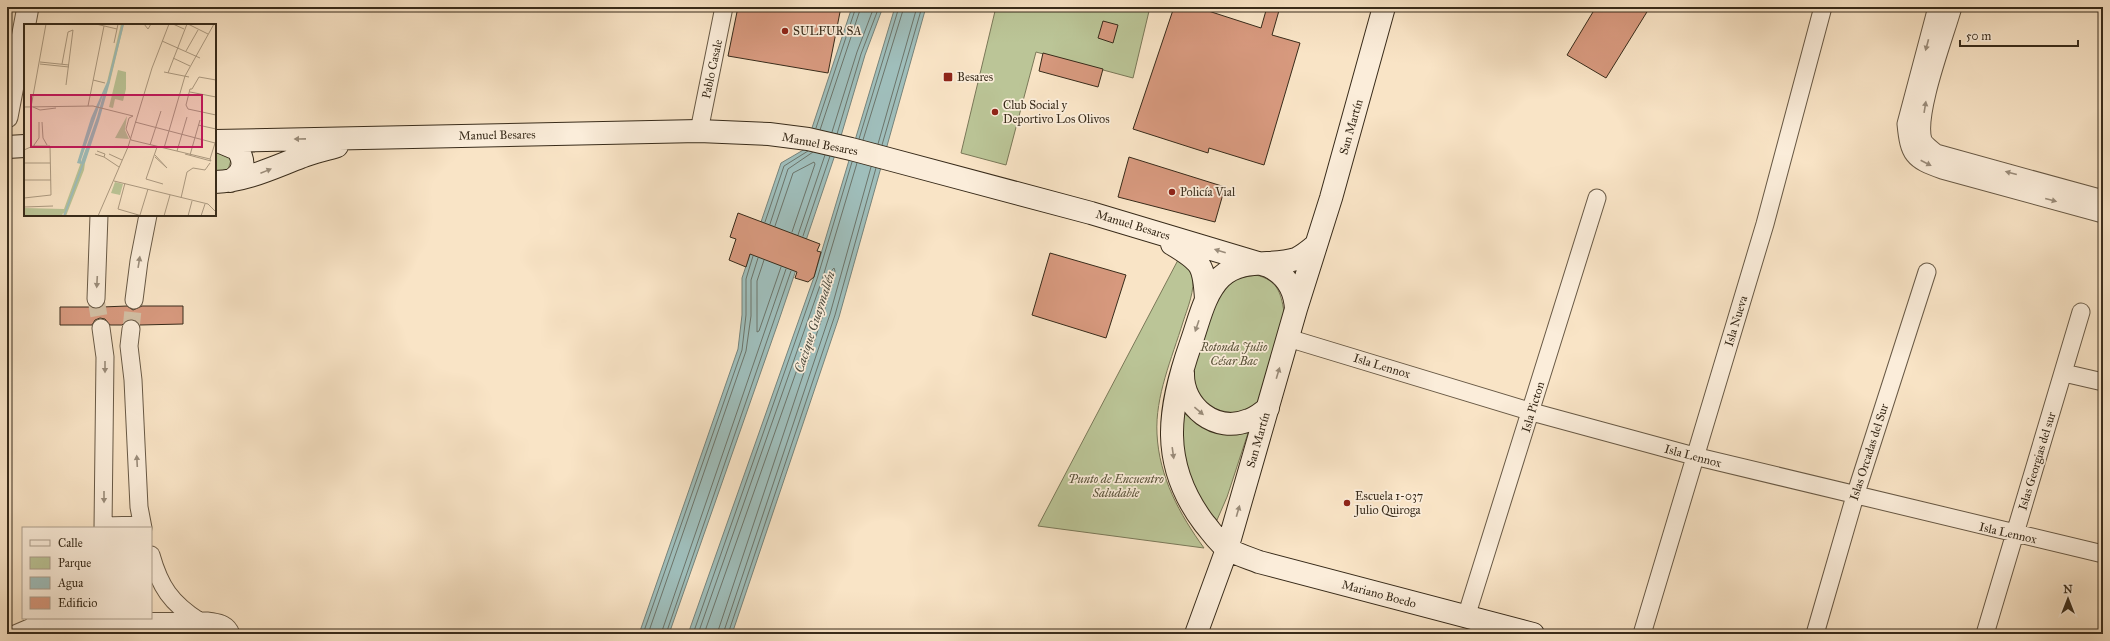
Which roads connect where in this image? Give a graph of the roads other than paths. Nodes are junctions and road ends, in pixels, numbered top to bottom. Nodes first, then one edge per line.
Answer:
1 (28, 7) edge
2 (724, 7) edge
3 (1384, 7) edge
4 (1824, 7) edge
5 (1937, 7) edge
6 (1953, 7) edge
7 (25, 24) edge
8 (24, 28) edge
9 (7, 117) edge
10 (698, 131) junction
11 (367, 138) junction
12 (216, 141) edge
13 (223, 182) edge
14 (1597, 198) dead end
15 (2103, 199) edge
16 (2103, 214) edge
17 (98, 216) edge
18 (148, 216) edge
19 (1150, 231) junction
20 (1316, 245) junction
21 (1257, 263) junction
22 (1927, 272) dead end
23 (96, 299) tunnel mouth
24 (1206, 299) junction
25 (134, 300) tunnel mouth
26 (1296, 309) junction
27 (2081, 312) dead end
28 (101, 328) tunnel mouth
29 (131, 329) tunnel mouth
30 (1288, 338) junction
31 (1184, 364) junction
32 (2064, 373) junction
33 (2103, 382) edge
34 (1268, 408) junction
35 (1532, 412) junction
36 (1694, 456) junction
37 (1855, 496) junction
38 (143, 526) edge
39 (104, 527) edge
40 (2014, 534) junction
41 (1227, 549) junction
42 (2103, 554) edge
43 (152, 558) edge
44 (157, 574) junction
45 (152, 593) edge
46 (1466, 617) junction
47 (49, 619) edge
48 (199, 621) junction
49 (38, 622) edge
50 (16, 634) edge
51 (231, 634) edge
52 (1196, 634) edge
53 (1533, 634) edge
54 (1642, 634) edge
55 (1815, 634) edge
56 (1985, 634) edge

1 - 7 street
2 - 10 street, Pablo Casale
3 - 20 main road, San Martín
4 - 36 street, Isla Nueva
5 -> 16 street
15 -> 6 street
8 - 9 street
10 - 11 main road, Manuel Besares
10 - 19 main road, Manuel Besares
11 -> 12 main road, Manuel Besares
13 -> 11 main road, Manuel Besares
12 - 13 main road
14 - 35 street, Isla Picton
17 -> 23 street
25 -> 18 street
21 -> 19 main road, Manuel Besares
19 - 24 main road
20 - 21 main road
20 - 26 main road, San Martín
21 - 24 main road
21 - 26 main road
22 - 37 street, Islas Orcadas del Sur
24 -> 31 main road
26 - 30 main road, San Martín
27 - 32 street, Islas Georgias del sur
28 -> 39 street
38 -> 29 street
34 -> 30 main road, San Martín
30 - 35 street, Isla Lennox
31 -> 34 main road
31 -> 41 main road
32 - 33 street
32 - 40 street, Islas Georgias del sur
41 -> 34 main road, San Martín
35 - 36 street, Isla Lennox
35 - 46 street, Isla Picton
36 - 37 street, Isla Lennox
36 - 54 street, Isla Nueva
37 - 40 street, Isla Lennox
37 - 55 street, Islas Orcadas del Sur
38 - 39 street
40 - 42 street, Isla Lennox
40 - 56 street, Islas Georgias del sur
41 - 46 main road, Mariano Boedo
41 - 52 main road, San Martín
43 - 44 street
44 - 45 street
44 - 48 street
46 - 53 main road, Mariano Boedo
47 - 49 street
48 - 49 street
48 - 51 street
49 - 50 street

